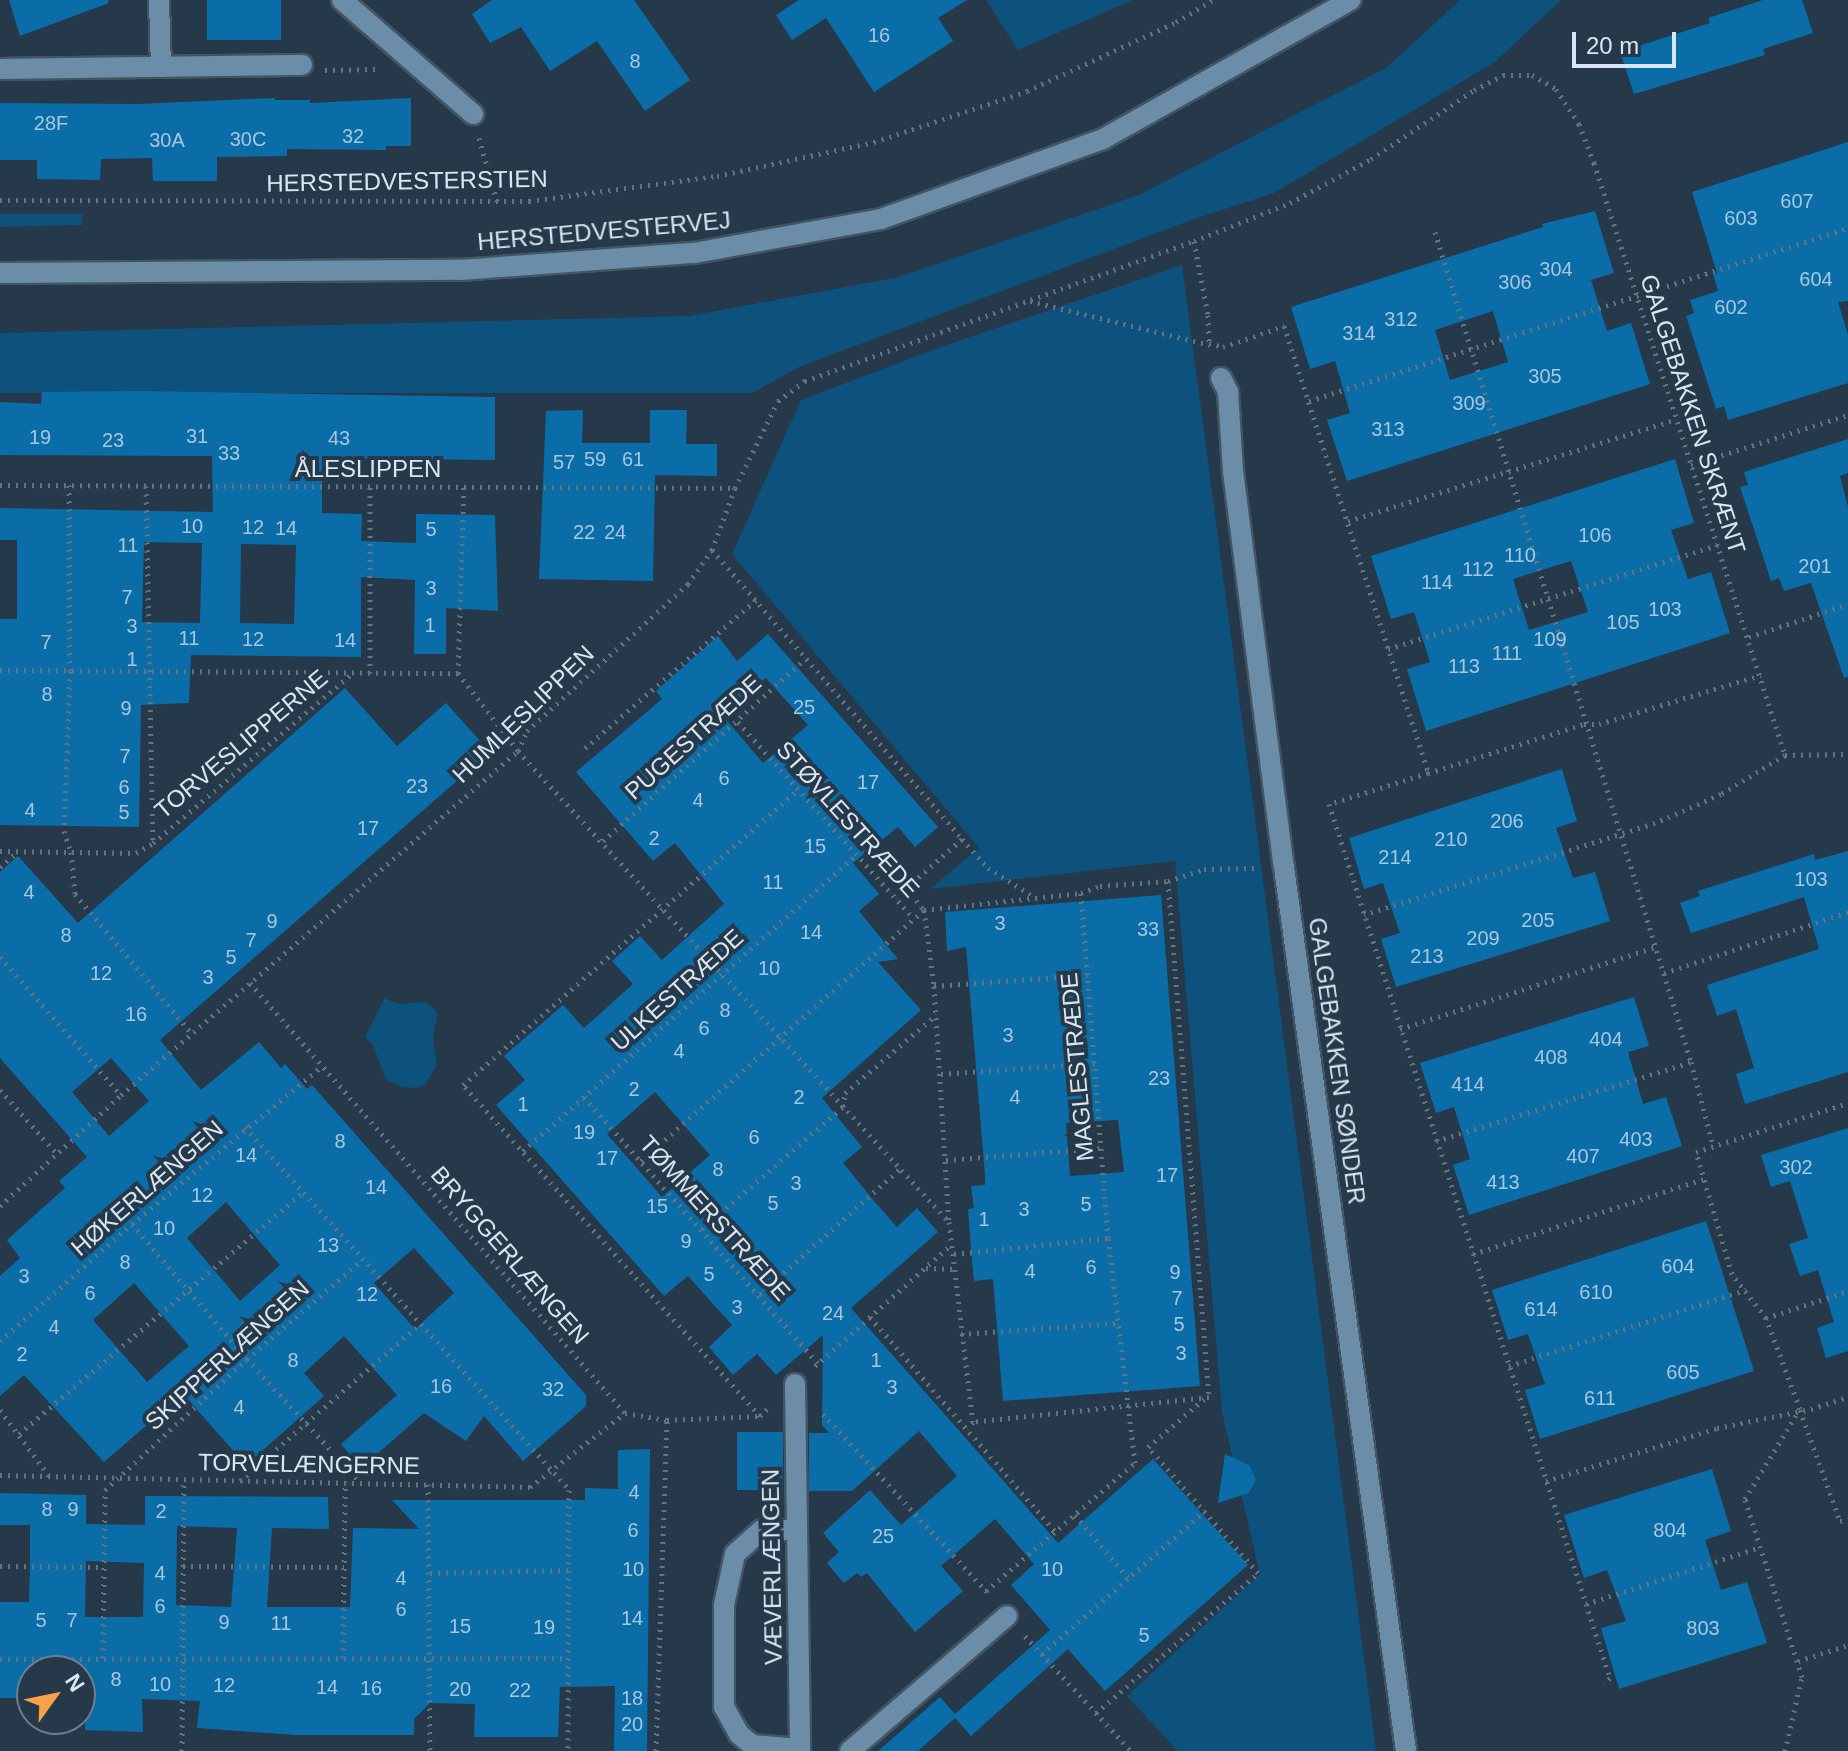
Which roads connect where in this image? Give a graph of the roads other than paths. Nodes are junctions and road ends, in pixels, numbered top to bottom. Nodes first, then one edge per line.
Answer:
1 (159, 0) edge
2 (342, 0) edge
3 (1351, 0) edge
4 (302, 65) road end
5 (161, 67) junction
6 (0, 69) edge
7 (473, 114) road end
8 (0, 273) edge
9 (1221, 378) road end
10 (795, 1384) road end
11 (797, 1530) junction
12 (1007, 1616) road end
13 (806, 1750) edge
14 (850, 1751) edge
15 (1406, 1751) edge

1 - 5 street
2 - 7 street
3 - 8 street, HERSTEDVESTERVEJ
4 - 5 street
5 - 6 street
9 - 15 street, GALGEBAKKEN SØNDER
10 - 11 street, VÆVERLÆNGEN
11 - 13 street, VÆVERLÆNGEN
11 - 13 street
12 - 14 street

